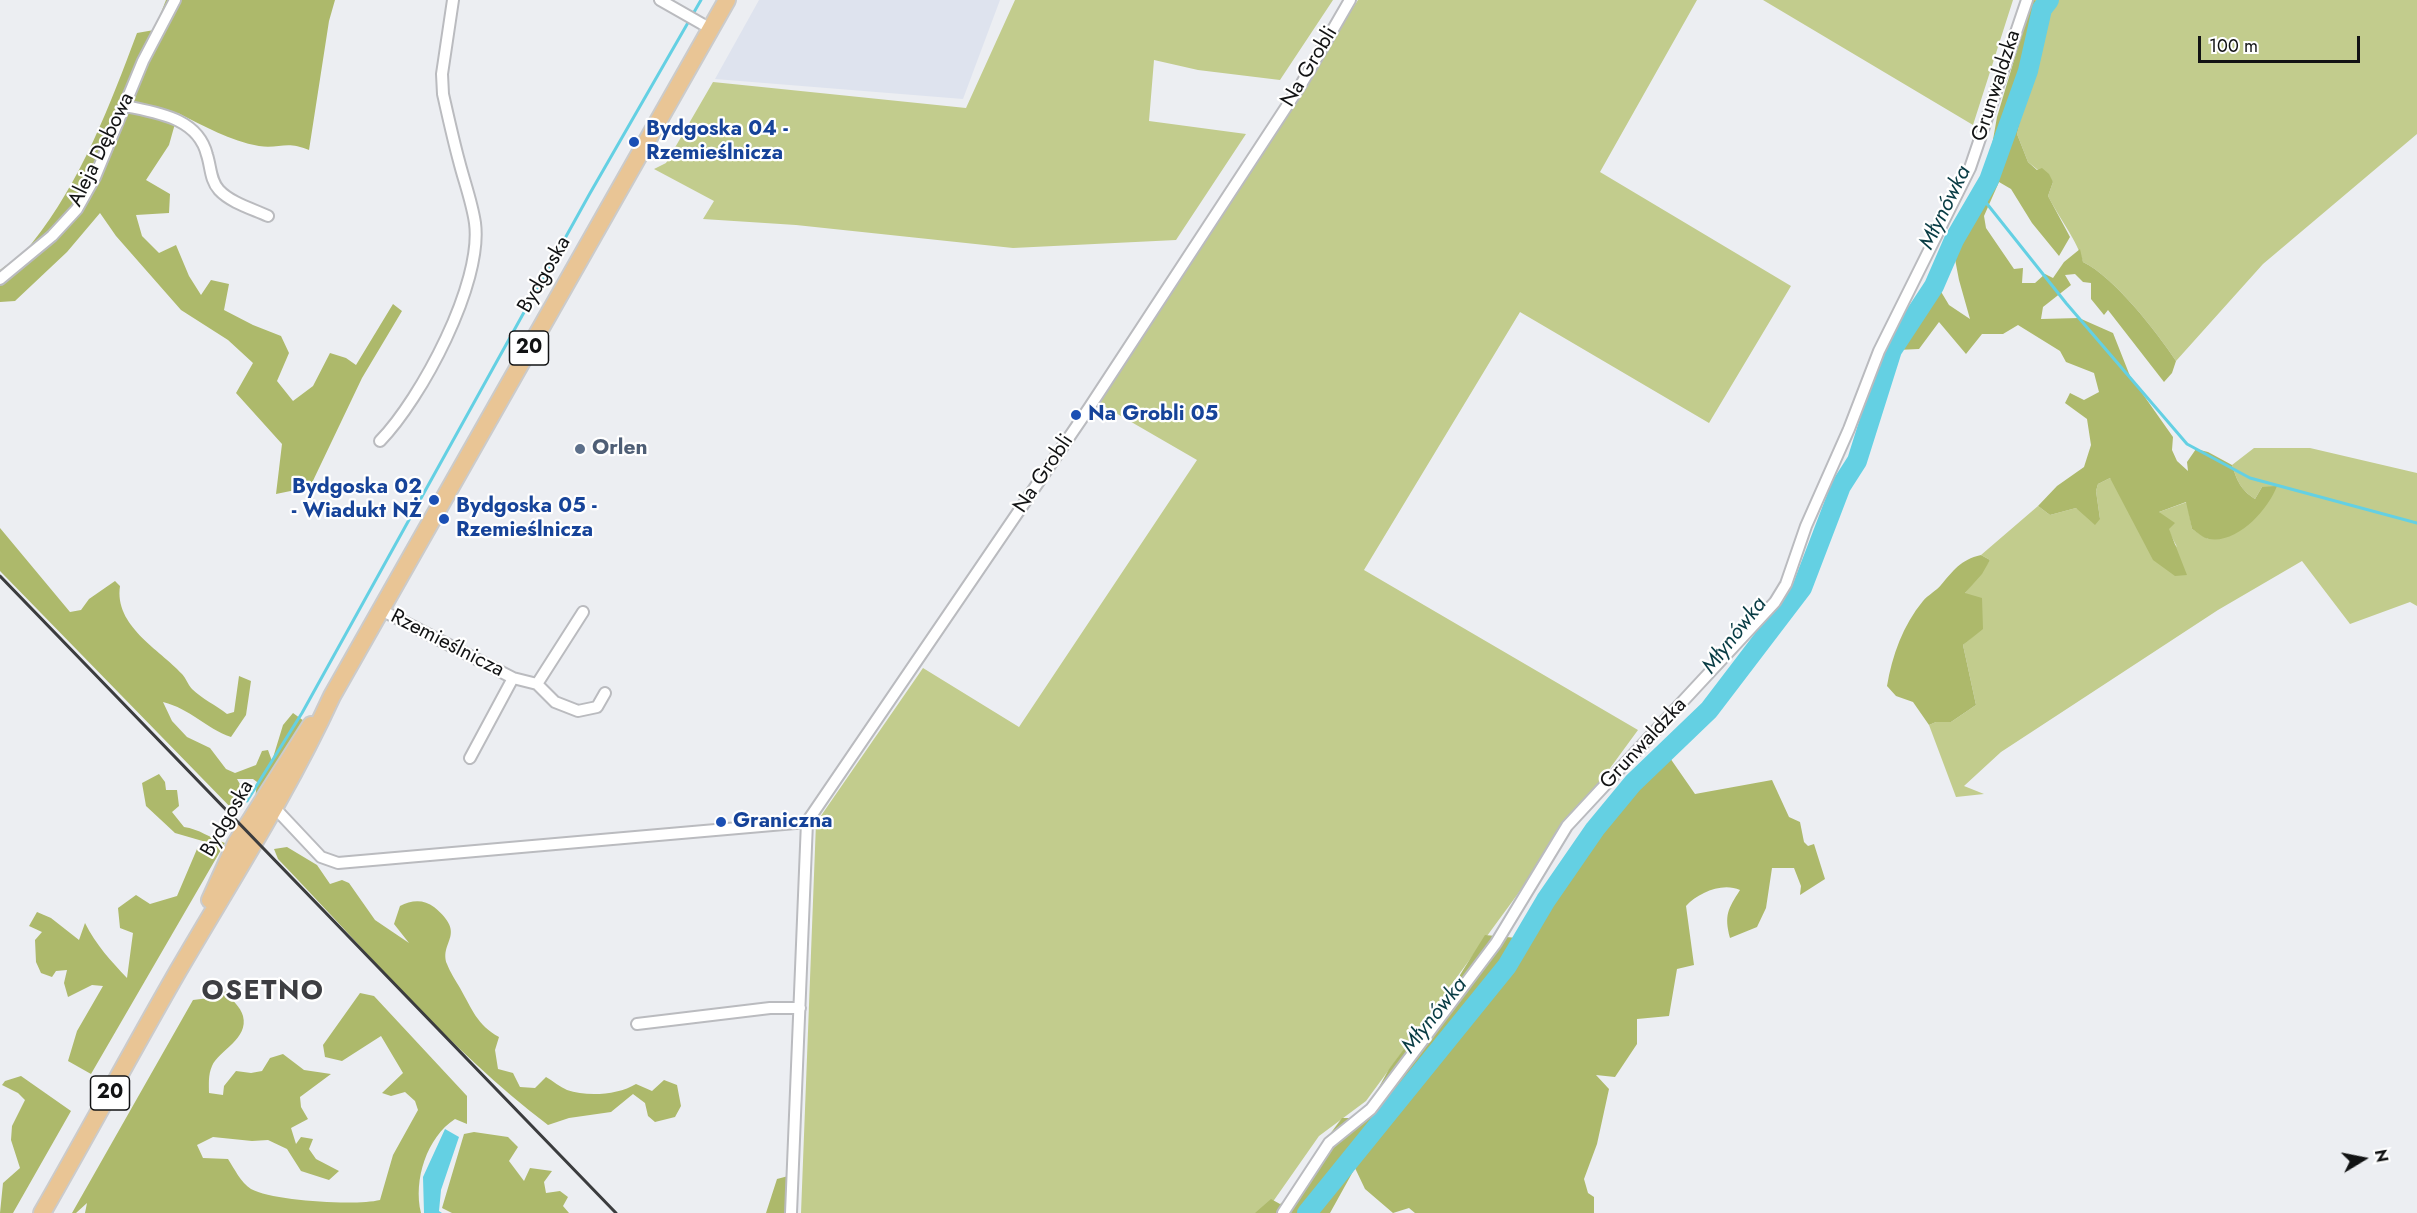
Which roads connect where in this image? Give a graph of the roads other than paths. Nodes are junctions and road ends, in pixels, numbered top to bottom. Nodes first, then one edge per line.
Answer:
1 (175, 0) edge
2 (453, 0) edge
3 (660, 0) edge
4 (727, 0) edge
5 (1350, 0) edge
6 (2027, 0) edge
7 (711, 29) junction
8 (125, 106) junction
9 (268, 216) dead end
10 (0, 279) edge
11 (380, 441) dead end
12 (381, 610) junction
13 (583, 612) dead end
14 (513, 678) junction
15 (537, 684) junction
16 (605, 693) dead end
17 (332, 696) junction
18 (470, 758) dead end
19 (273, 785) junction
20 (274, 810) junction
21 (807, 822) junction
22 (178, 972) junction
23 (800, 1008) junction
24 (637, 1024) dead end
25 (42, 1213) edge
26 (791, 1213) edge
27 (1282, 1213) edge

1 - 8 street, Aleja Dębowa
2 - 11 street
3 - 7 street
4 - 7 main road, Bydgoska / 20
5 - 21 street, Na Grobli
6 - 27 street, Grunwaldzka
7 - 12 main road, Bydgoska / 20
8 - 9 street
8 - 10 street, Aleja Dębowa
12 - 14 street, Rzemieślnicza
12 - 17 main road, Bydgoska / 20
13 - 15 street
14 - 15 street, Rzemieślnicza
14 - 18 street, Rzemieślnicza
15 - 16 street, Rzemieślnicza
17 - 19 main road, Bydgoska / 20
17 - 20 main road, Bydgoska / 20
19 - 20 street
19 - 22 main road, Bydgoska / 20
20 - 21 street
20 - 22 main road, Bydgoska / 20
21 - 23 street
22 - 25 main road, Bydgoska / 20
23 - 24 street
23 - 26 street

